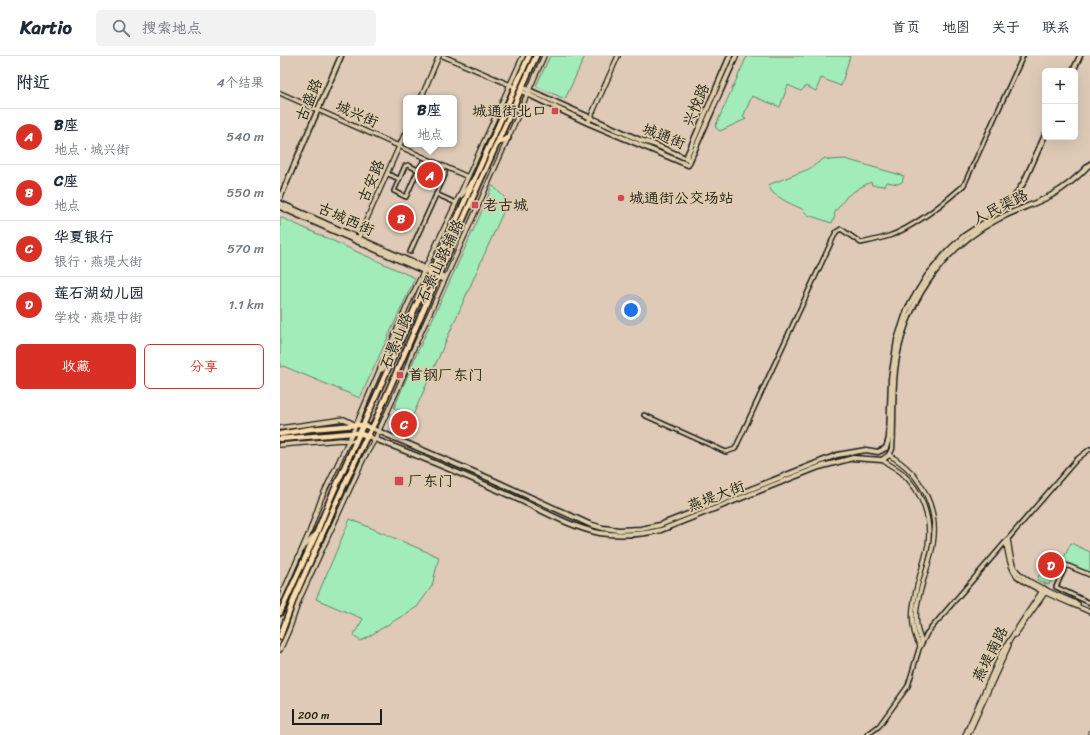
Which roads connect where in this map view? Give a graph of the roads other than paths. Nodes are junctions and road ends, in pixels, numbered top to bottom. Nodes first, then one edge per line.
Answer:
1 (342, 56) edge
2 (439, 56) edge
3 (443, 56) edge
4 (522, 56) edge
5 (529, 56) edge
6 (536, 56) edge
7 (544, 56) edge
8 (618, 56) edge
9 (730, 56) edge
10 (736, 56) edge
11 (1023, 56) edge
12 (1080, 56) edge
13 (1074, 68) edge
14 (510, 85) junction
15 (515, 87) junction
16 (521, 89) junction
17 (528, 92) junction
18 (280, 93) edge
19 (421, 95) edge
20 (318, 110) junction
21 (590, 117) junction
22 (588, 122) junction
23 (403, 137) edge
24 (508, 138) junction
25 (1043, 140) edge
26 (497, 143) junction
27 (399, 146) junction
28 (688, 159) junction
29 (1090, 164) edge
30 (418, 170) junction
31 (388, 174) junction
32 (477, 174) junction
33 (468, 177) junction
34 (399, 179) junction
35 (436, 194) junction
36 (280, 198) edge
37 (280, 203) edge
38 (456, 203) junction
39 (280, 207) edge
40 (358, 240) junction
41 (410, 252) dead end
42 (424, 270) junction
43 (431, 273) junction
44 (438, 276) junction
45 (444, 279) junction
46 (395, 355) junction
47 (378, 374) junction
48 (644, 414) dead end
49 (356, 425) junction
50 (362, 425) junction
51 (280, 428) edge
52 (371, 428) junction
53 (351, 432) junction
54 (378, 432) junction
55 (359, 433) junction
56 (280, 434) edge
57 (367, 436) junction
58 (280, 439) edge
59 (375, 439) junction
60 (348, 440) junction
61 (356, 441) junction
62 (280, 445) edge
63 (1090, 449) edge
64 (882, 451) joint
65 (889, 455) junction
66 (882, 460) junction
67 (317, 532) junction
68 (1007, 541) junction
69 (303, 548) junction
70 (1090, 575) edge
71 (1045, 590) junction
72 (280, 599) edge
73 (1081, 599) junction
74 (1090, 603) edge
75 (1078, 605) junction
76 (1090, 611) edge
77 (280, 613) edge
78 (280, 637) edge
79 (921, 644) junction
80 (280, 650) edge
81 (867, 735) edge
82 (966, 735) edge

1 - 20 main road, 古盛路
2 - 19 street
3 - 14 street
4 - 14 street, 石景山路辅路
5 - 15 main road, 石景山路
6 - 16 main road, 石景山路
7 - 17 street, 石景山路辅路
8 - 21 street
9 - 28 main road, 兴悦路
10 - 28 main road, 兴悦路
11 - 48 street
12 - 13 main road
14 - 15 street
14 - 33 street, 石景山路辅路
15 - 32 main road, 石景山路
16 - 17 main road, 城通街
16 - 26 main road, 石景山路
17 - 21 main road, 城通街
17 - 22 main road, 城通街
17 - 24 street, 石景山路辅路
18 - 20 street, 城兴街
20 - 27 street, 城兴街
20 - 36 main road, 古盛路
21 - 22 street
21 - 28 main road, 城通街
22 - 28 main road, 城通街
23 - 27 street, 古安路
24 - 26 main road
24 - 45 street, 石景山路辅路
25 - 64 main road, 人民渠路
26 - 44 main road, 石景山路
27 - 31 street, 古安路
27 - 33 street, 城兴街
29 - 65 main road, 人民渠路
30 - 34 street
30 - 34 street
30 - 35 street
31 - 34 street
31 - 40 street, 古安路
32 - 38 street
32 - 43 main road, 石景山路
33 - 38 street, 石景山路辅路
35 - 38 street
35 - 41 street
37 - 40 main road, 古城西街
38 - 42 street, 石景山路辅路
39 - 40 main road, 古城西街
40 - 42 main road, 古城西街
42 - 43 main road, 古城西街
42 - 47 street, 石景山路辅路
43 - 44 main road, 古城西街
43 - 46 main road, 石景山路
44 - 45 main road, 古城西街
44 - 52 main road, 石景山路
45 - 54 street, 石景山路辅路
46 - 47 street
46 - 50 main road, 石景山路
47 - 49 street, 石景山路辅路
49 - 50 main road
49 - 51 street
49 - 53 street, 石景山路辅路
49 - 56 main road
50 - 52 main road
50 - 55 main road, 石景山路
52 - 54 main road, 燕堤大街
52 - 57 main road, 石景山路
53 - 55 main road
53 - 58 main road
53 - 60 street, 石景山路辅路
54 - 59 street, 石景山路辅路
54 - 64 main road, 燕堤大街
55 - 57 main road
55 - 61 main road, 石景山路
57 - 59 main road, 燕堤大街
57 - 78 main road, 石景山路
59 - 66 main road, 燕堤大街
59 - 80 street, 石景山路辅路
60 - 61 street
60 - 62 street
60 - 69 street, 石景山路辅路
61 - 67 main road, 石景山路
63 - 68 street
65 - 66 main road
65 - 79 street
66 - 79 street, 燕堤大街
67 - 69 street
67 - 77 main road, 石景山路
68 - 71 street
68 - 79 street
69 - 72 street, 石景山路辅路
70 - 73 street
71 - 75 street
71 - 76 street
71 - 82 street, 燕堤南路
73 - 74 street
73 - 75 street
75 - 76 street
79 - 81 street

